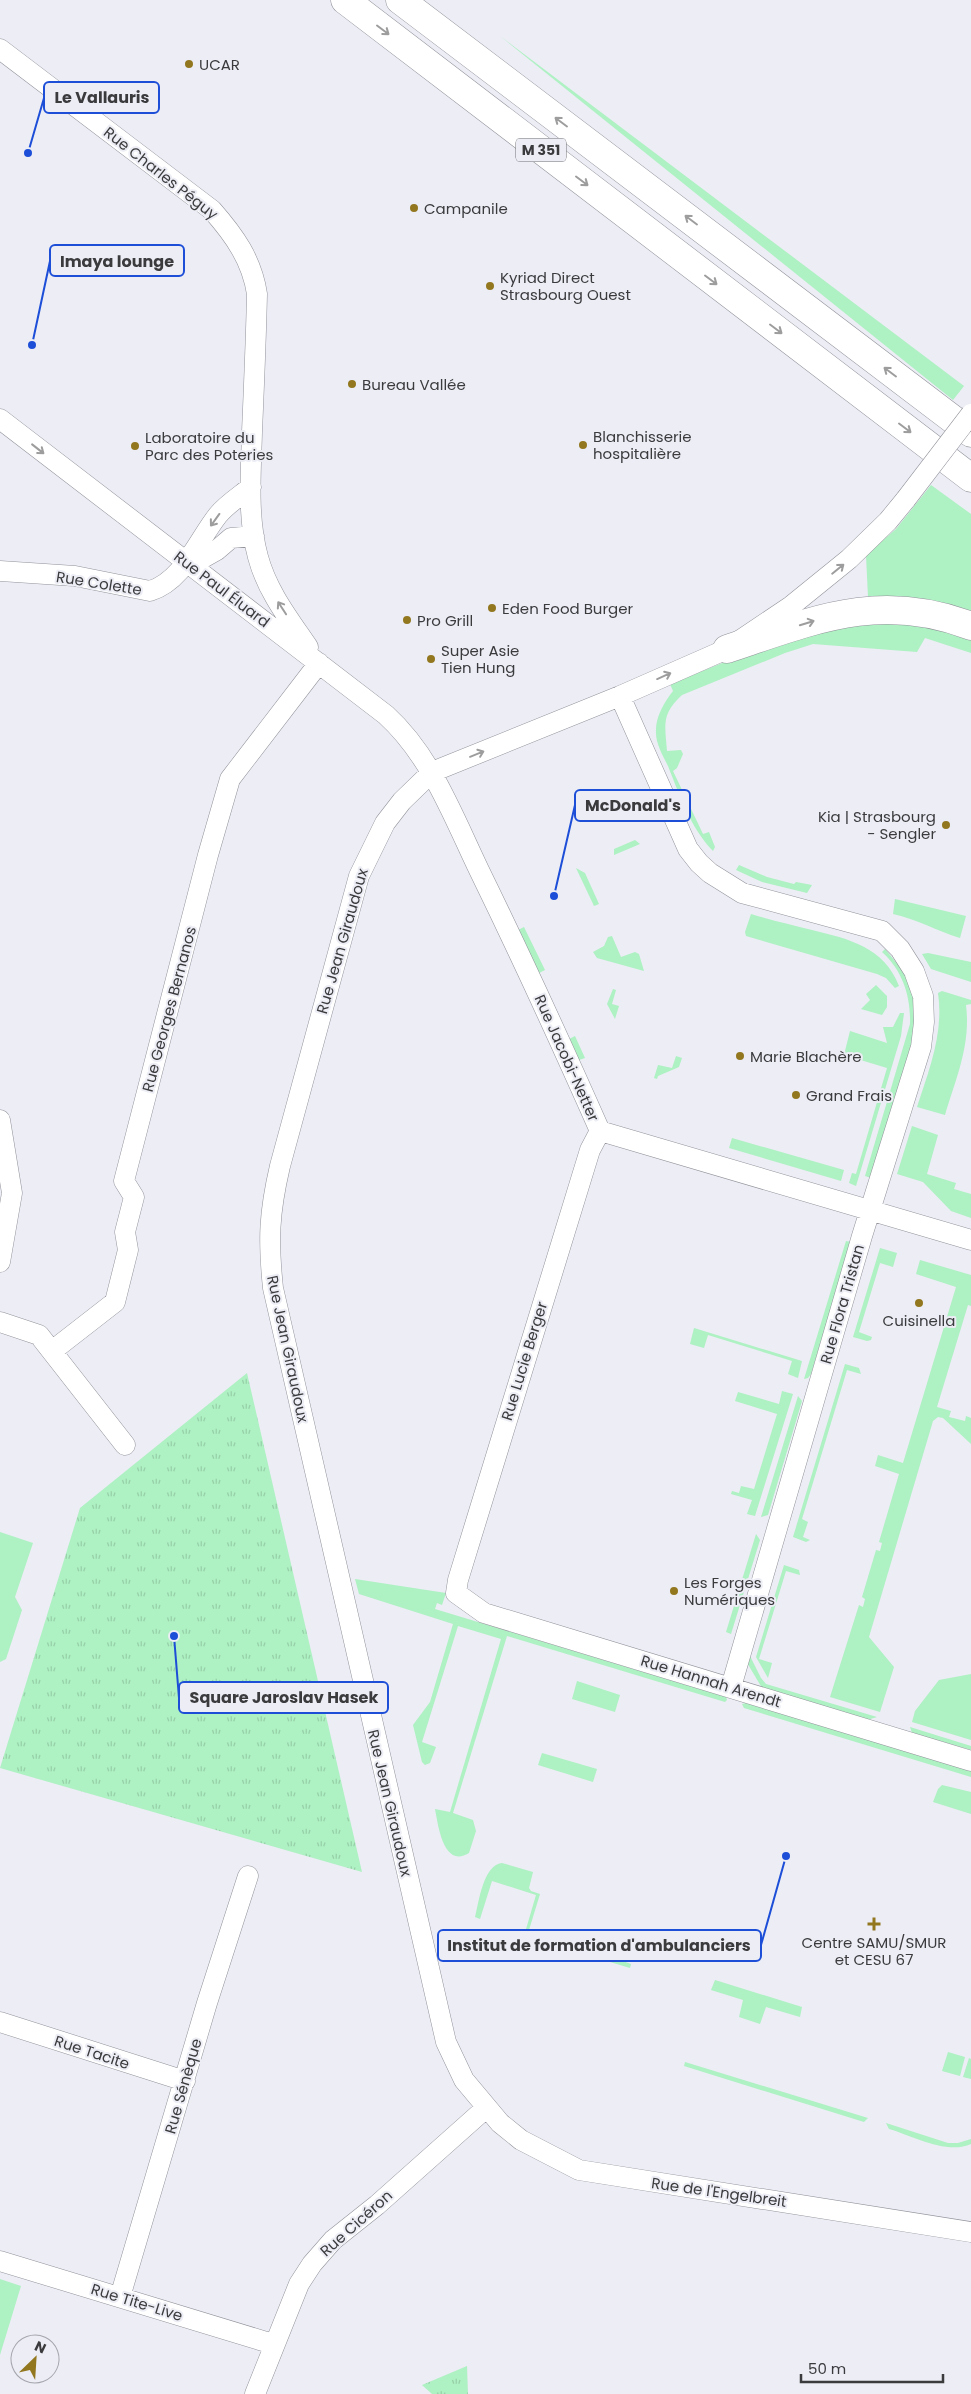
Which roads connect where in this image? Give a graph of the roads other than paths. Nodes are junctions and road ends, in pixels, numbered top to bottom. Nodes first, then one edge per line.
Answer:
1 (345, 0) edge
2 (400, 0) edge
3 (0, 49) edge
4 (971, 414) edge
5 (0, 419) edge
6 (971, 433) edge
7 (971, 478) edge
8 (250, 487) junction
9 (254, 536) junction
10 (186, 561) junction
11 (0, 571) edge
12 (971, 626) edge
13 (727, 649) junction
14 (319, 663) junction
15 (620, 696) junction
16 (432, 772) junction
17 (0, 1120) edge
18 (600, 1131) junction
19 (871, 1211) junction
20 (971, 1240) edge
21 (0, 1262) edge
22 (0, 1322) edge
23 (52, 1351) junction
24 (126, 1445) dead end
25 (456, 1593) joint
26 (730, 1687) junction
27 (971, 1761) edge
28 (248, 1876) dead end
29 (0, 2022) edge
30 (185, 2081) junction
31 (486, 2108) junction
32 (971, 2232) edge
33 (0, 2261) edge
34 (120, 2297) junction
35 (273, 2344) junction
36 (255, 2394) edge

1 -> 7 highway, M 351
6 -> 2 highway, M 351
3 - 8 street, Rue Charles Péguy
13 -> 4 street, Rue Jean Giraudoux, bridge
5 -> 10 street, Rue Paul Éluard
8 - 9 street, Rue Charles Péguy
8 -> 10 street
9 - 10 street
14 -> 9 street, Rue Charles Péguy
10 - 11 street, Rue Colette
10 - 14 street, Rue Paul Éluard
13 -> 12 highway
15 -> 13 street, Rue Jean Giraudoux
14 - 16 street, Rue Paul Éluard
14 - 23 street, Rue Georges Bernanos
16 -> 15 street, Rue Jean Giraudoux
15 - 19 street, Rue Flora Tristan
16 - 18 street, Rue Jacobi-Netter
16 - 31 street, Rue Jean Giraudoux
17 - 21 street
18 - 19 street, Rue Jacobi-Netter
18 - 25 street, Rue Lucie Berger
19 - 20 street, Rue Jacobi-Netter
19 - 26 street, Rue Flora Tristan
22 - 23 street
23 - 24 street
25 - 26 street, Rue Hannah Arendt
26 - 27 street, Rue Hannah Arendt
28 - 30 street, Rue Sénèque
29 - 30 street, Rue Tacite
30 - 34 street, Rue Sénèque
31 - 32 street, Rue de l'Engelbreit
31 - 35 street, Rue Cicéron
33 - 34 street, Rue Tite-Live
34 - 35 street, Rue Tite-Live
35 - 36 street, Rue Cicéron

